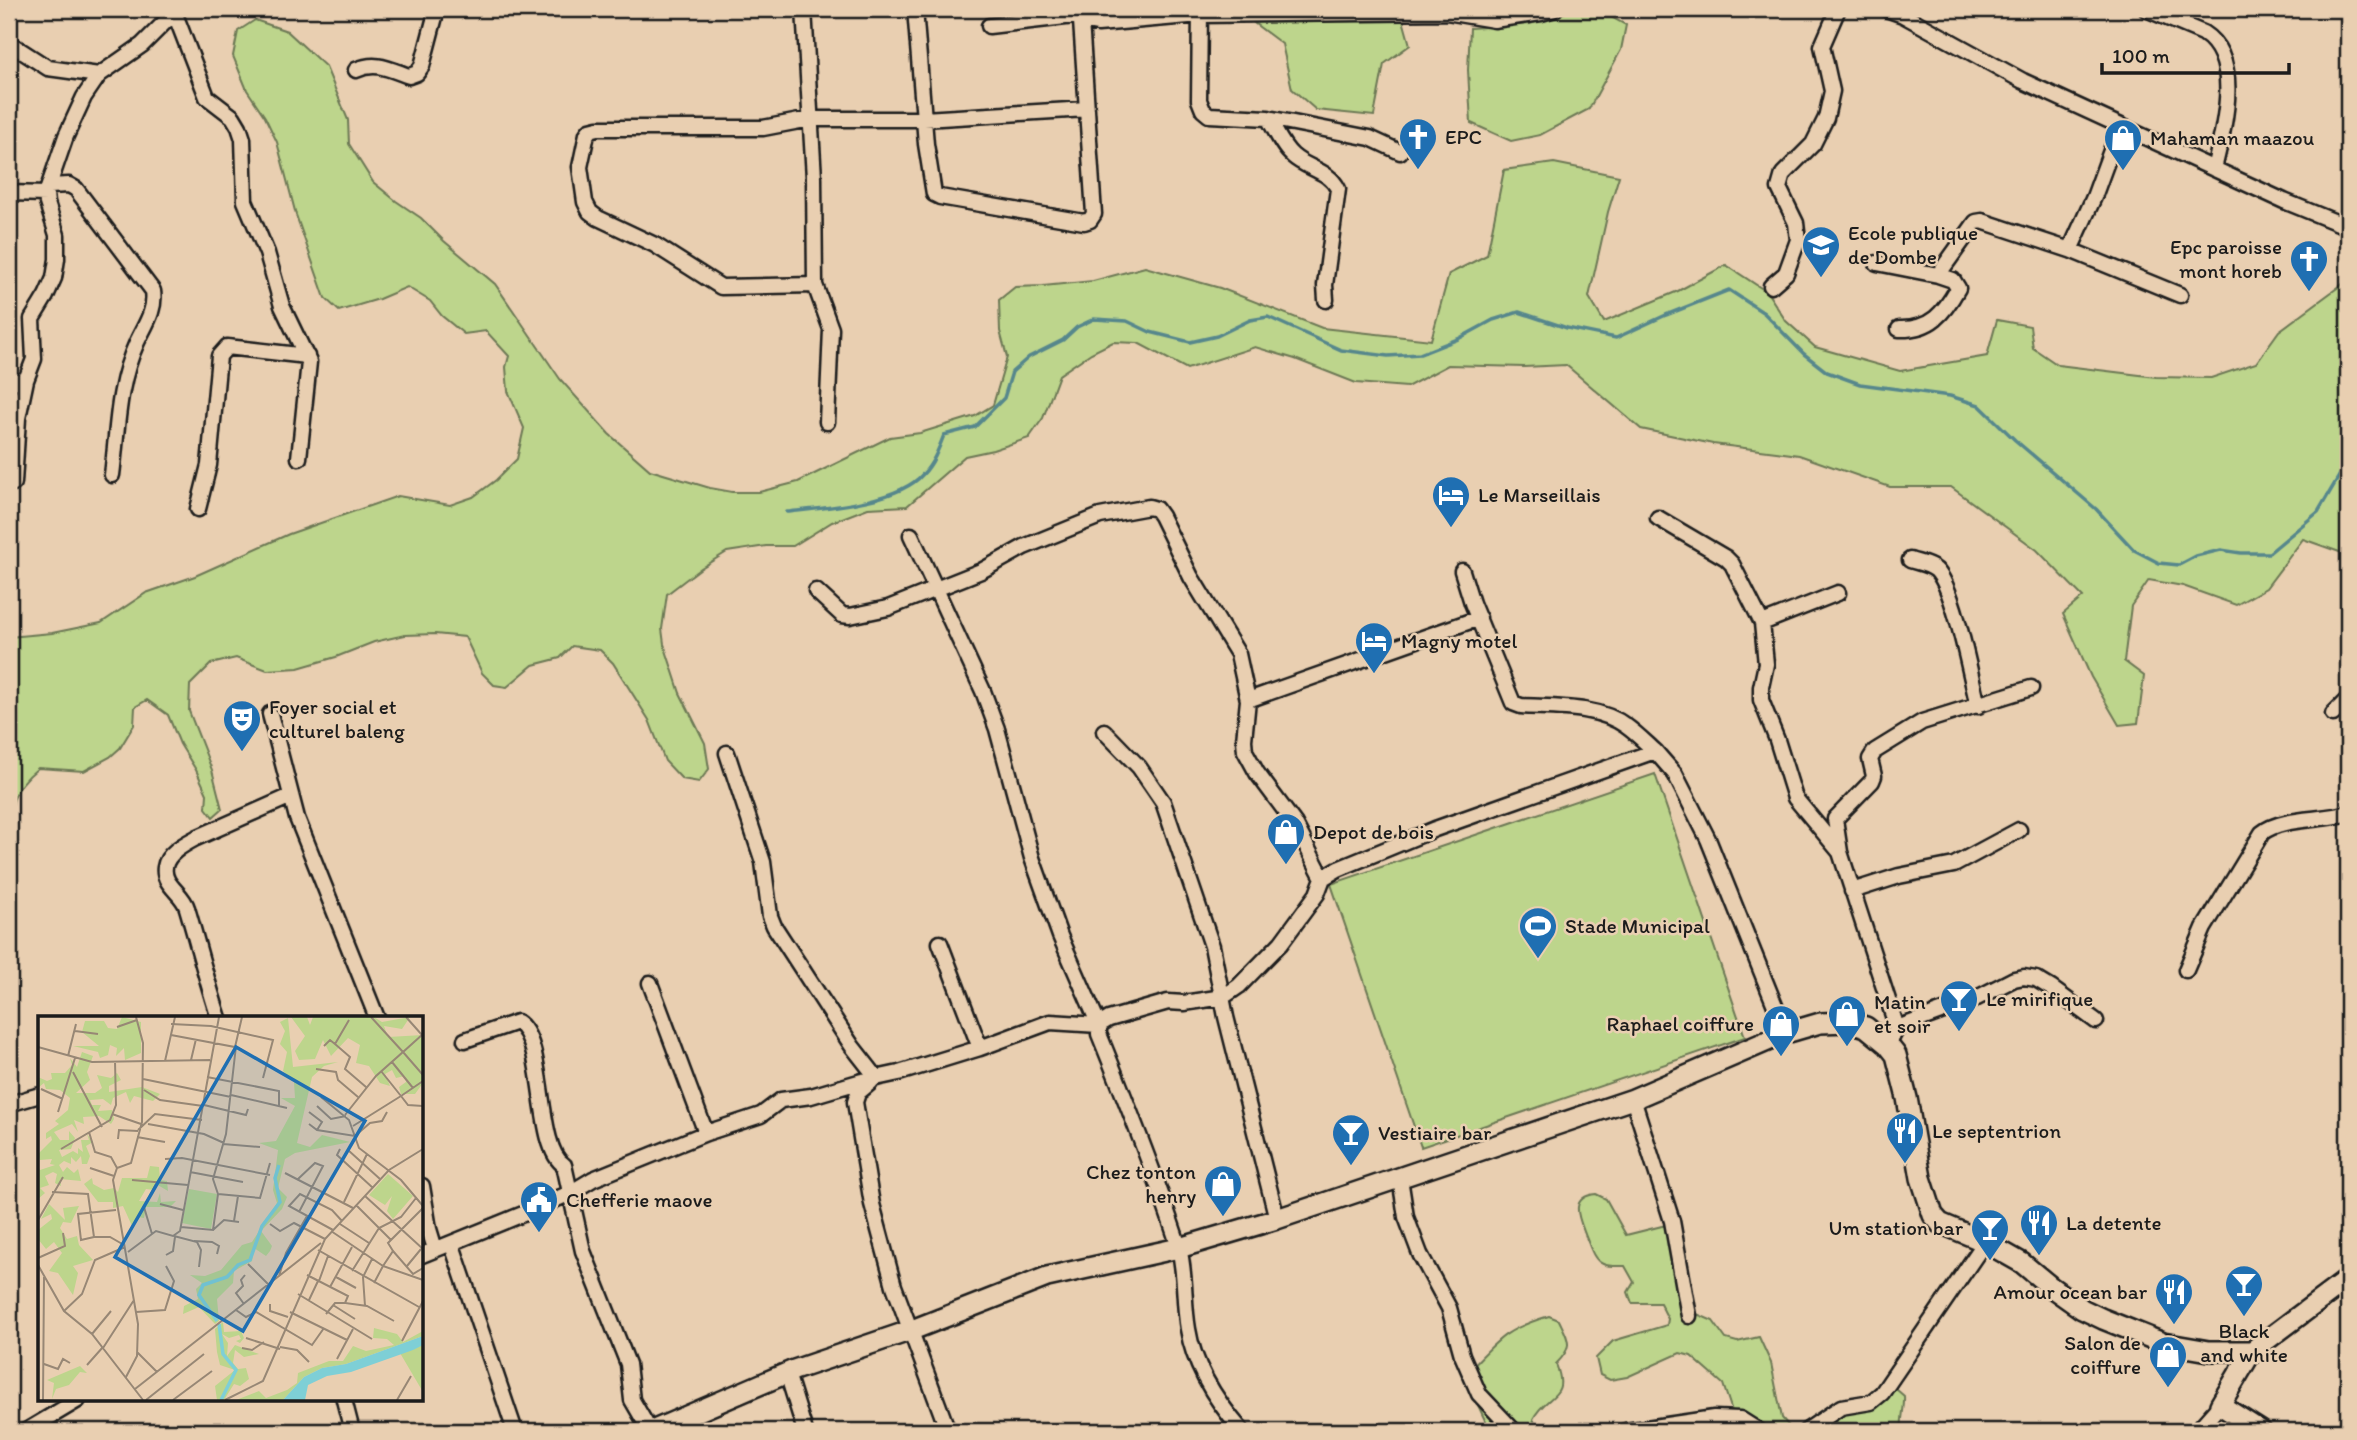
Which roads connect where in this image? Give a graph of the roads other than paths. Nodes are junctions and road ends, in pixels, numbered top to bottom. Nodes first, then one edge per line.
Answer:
1 (437, 9) edge
2 (804, 9) edge
3 (915, 9) edge
4 (1555, 9) edge
5 (1838, 9) edge
6 (1886, 9) edge
7 (2146, 9) edge
8 (173, 11) edge
9 (1200, 12) edge
10 (1082, 15) edge
11 (989, 26) dead end
12 (9, 43) edge
13 (356, 70) dead end
14 (99, 75) junction
15 (1087, 109) junction
16 (1268, 118) junction
17 (924, 119) junction
18 (810, 120) junction
19 (2120, 126) junction
20 (1400, 152) dead end
21 (2214, 169) junction
22 (48, 190) junction
23 (9, 193) edge
24 (2348, 227) edge
25 (2070, 250) junction
26 (1877, 262) dead end
27 (1938, 275) junction
28 (815, 285) junction
29 (1772, 286) dead end
30 (2180, 295) dead end
31 (1326, 300) dead end
32 (1899, 328) dead end
33 (307, 356) junction
34 (26, 380) junction
35 (9, 382) edge
36 (827, 422) dead end
37 (299, 458) dead end
38 (112, 475) dead end
39 (15, 483) dead end
40 (198, 509) dead end
41 (1658, 518) dead end
42 (911, 535) dead end
43 (1910, 560) dead end
44 (1462, 571) dead end
45 (937, 590) junction
46 (817, 591) dead end
47 (1838, 593) dead end
48 (1479, 618) junction
49 (1762, 623) junction
50 (2031, 688) dead end
51 (2348, 699) edge
52 (1248, 700) junction
53 (1978, 706) junction
54 (270, 714) dead end
55 (2333, 715) dead end
56 (1104, 731) dead end
57 (1655, 751) junction
58 (727, 753) dead end
59 (291, 796) junction
60 (2348, 813) edge
61 (2019, 830) dead end
62 (1839, 852) junction
63 (1323, 878) junction
64 (1852, 891) junction
65 (940, 943) dead end
66 (2186, 970) dead end
67 (650, 983) dead end
68 (1223, 997) junction
69 (218, 1016) edge
70 (376, 1016) edge
71 (2096, 1021) dead end
72 (1099, 1025) junction
73 (1786, 1033) junction
74 (1892, 1036) junction
75 (466, 1040) dead end
76 (980, 1048) junction
77 (876, 1078) junction
78 (38, 1096) edge
79 (1633, 1100) junction
80 (9, 1104) edge
81 (706, 1133) junction
82 (1401, 1178) junction
83 (570, 1193) junction
84 (424, 1198) edge
85 (1277, 1219) junction
86 (1984, 1242) junction
87 (452, 1245) junction
88 (1179, 1248) junction
89 (428, 1252) edge
90 (2348, 1279) edge
91 (1689, 1317) dead end
92 (912, 1330) junction
93 (2252, 1351) junction
94 (787, 1373) junction
95 (75, 1402) edge
96 (345, 1402) edge
97 (2214, 1418) edge
98 (656, 1430) edge
99 (26, 1431) edge
100 (352, 1431) edge
101 (515, 1431) edge
102 (805, 1431) edge
103 (948, 1431) edge
104 (1242, 1431) edge
105 (1514, 1431) edge
106 (1626, 1431) edge
107 (1759, 1431) edge
108 (1806, 1431) edge
109 (2197, 1431) edge
110 (2261, 1431) edge

1 - 13 street
2 - 18 street
3 - 17 street
4 - 9 street
5 - 29 street
6 - 19 street
7 - 21 street
8 - 14 street
8 - 33 street
9 - 10 street
9 - 16 street
10 - 11 street
10 - 15 street
12 - 14 street
14 - 22 street
15 - 17 street
15 - 17 street
16 - 20 street
16 - 31 street
17 - 18 street
18 - 28 street
18 - 28 street
19 - 21 street
19 - 25 street
21 - 24 street
22 - 23 street
22 - 34 street
22 - 38 street
25 - 27 street
25 - 30 street
26 - 27 street
27 - 32 street
28 - 36 street
33 - 37 street
33 - 40 street
34 - 35 street
34 - 39 street
41 - 49 street
42 - 45 street
43 - 53 street
44 - 48 street
45 - 46 street
45 - 52 street
45 - 72 street
47 - 49 street
48 - 52 street
48 - 57 street
49 - 62 street
50 - 53 street
51 - 55 street
52 - 63 street
53 - 62 street
54 - 59 street
56 - 68 street
57 - 63 street
57 - 73 street
58 - 77 street
59 - 69 street
59 - 70 street
60 - 66 street
61 - 64 street
62 - 64 street
63 - 68 street
64 - 74 street
65 - 76 street
67 - 81 street
68 - 72 street
68 - 85 street
71 - 74 street
72 - 76 street
72 - 88 street
73 - 74 street
73 - 79 street
74 - 86 street
75 - 83 street
76 - 77 street
77 - 81 street
77 - 92 street
78 - 80 street
79 - 82 street
79 - 91 street
81 - 83 street
82 - 85 street
82 - 105 street
83 - 87 street
83 - 98 street
84 - 89 street
85 - 88 street
86 - 93 street
86 - 108 street
87 - 89 street
87 - 101 street
88 - 92 street
88 - 104 street
90 - 93 street
92 - 94 street
92 - 103 street
93 - 97 street
94 - 98 street
94 - 102 street
95 - 99 street
96 - 100 street
97 - 109 street
97 - 110 street
106 - 107 street

